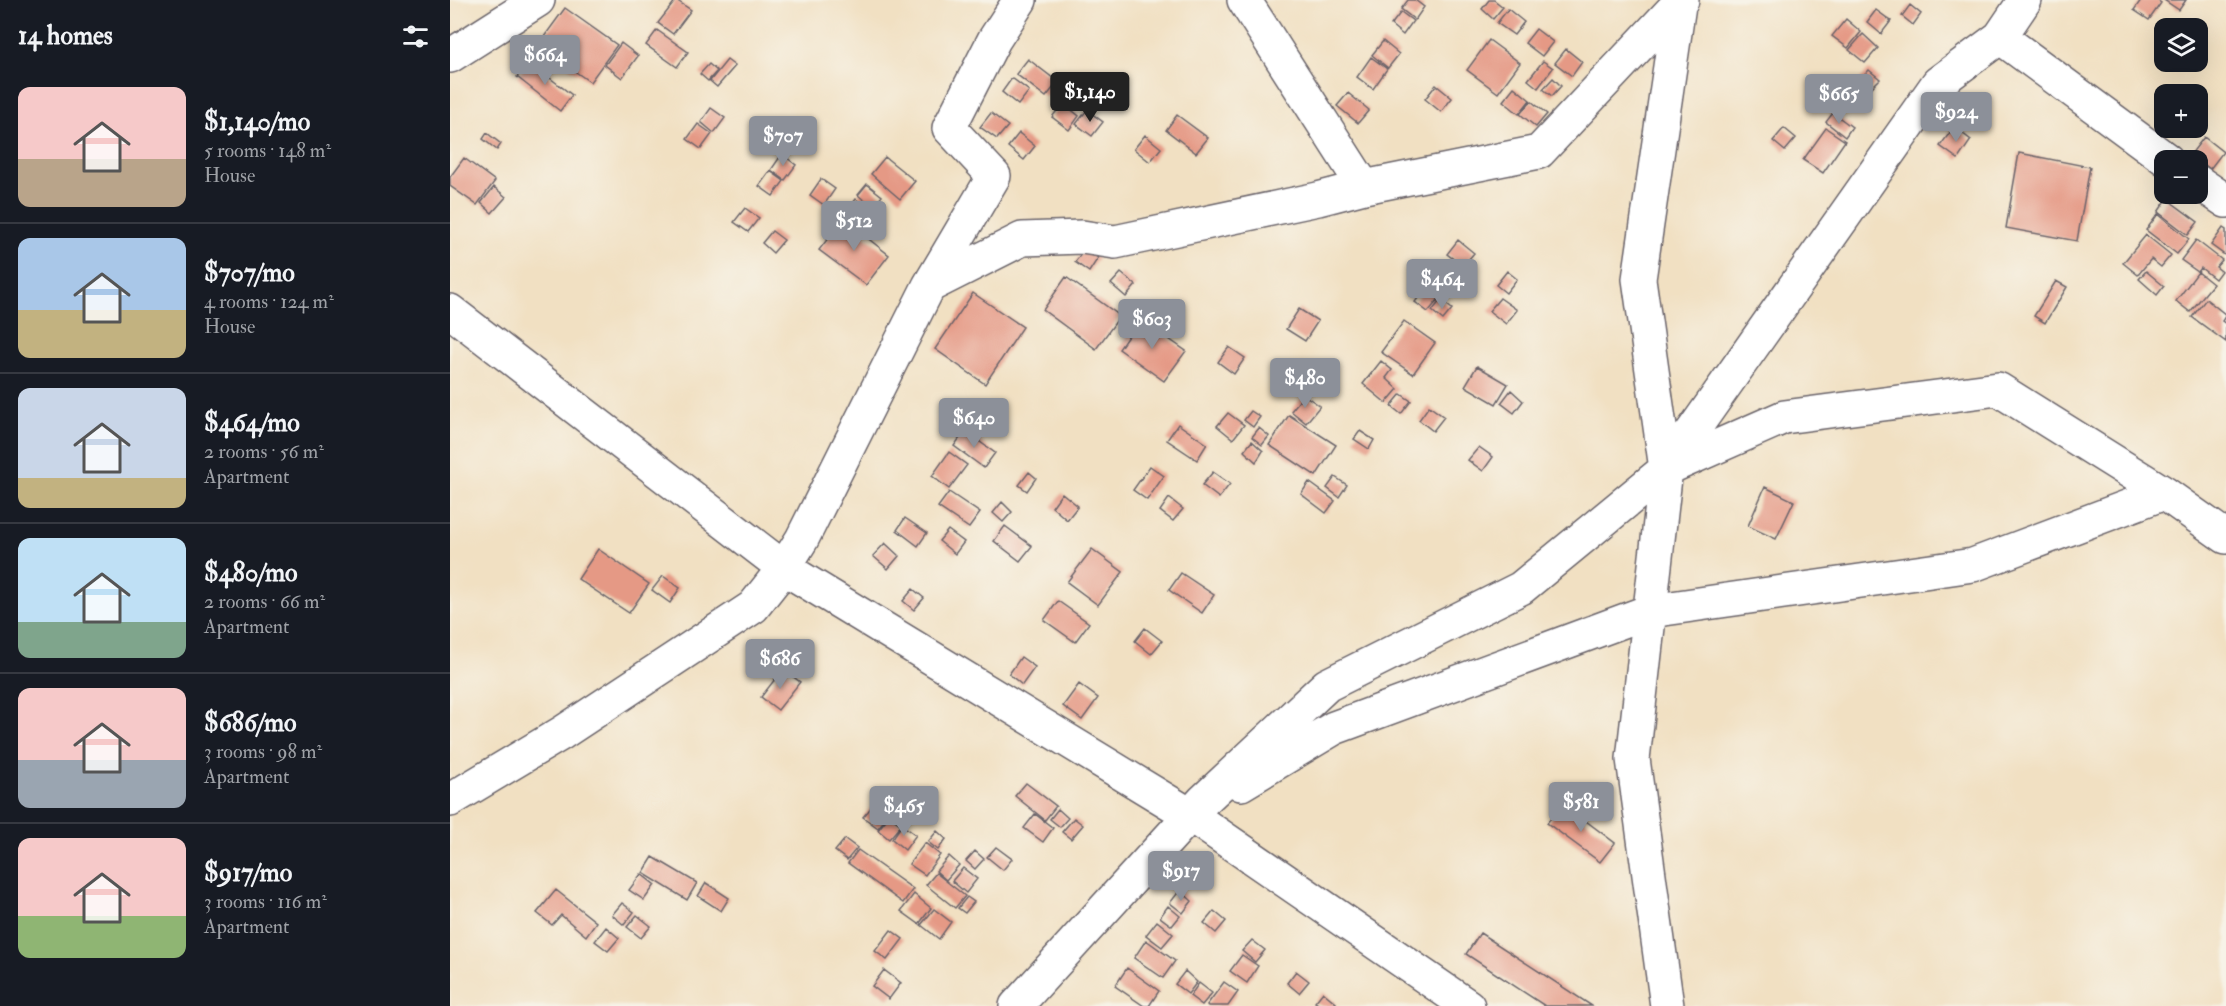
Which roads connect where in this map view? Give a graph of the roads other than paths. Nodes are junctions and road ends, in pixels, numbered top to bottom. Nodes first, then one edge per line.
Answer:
1 (538, 0) edge
2 (1020, 0) edge
3 (1244, 0) edge
4 (2025, 0) edge
5 (1681, 3) edge
6 (2000, 38) junction
7 (450, 56) edge
8 (2154, 150) edge
9 (1364, 187) junction
10 (2208, 189) edge
11 (2226, 201) edge
12 (929, 286) junction
13 (450, 311) edge
14 (1666, 469) junction
15 (2164, 493) junction
16 (2226, 537) edge
17 (784, 567) junction
18 (1650, 611) junction
19 (450, 800) edge
20 (1190, 815) junction
21 (1016, 1006) edge
22 (1468, 1006) edge
23 (1667, 1006) edge

1 - 7 street
2 - 12 street
3 - 9 street
4 - 6 street
5 - 9 street
5 - 14 street
6 - 8 street
6 - 14 street
9 - 12 street
10 - 11 street
12 - 17 street
13 - 17 street
14 - 15 street
14 - 18 street
14 - 20 street
15 - 16 street
15 - 18 street
17 - 19 street
17 - 20 street
18 - 20 street
18 - 23 street
20 - 21 street
20 - 22 street

